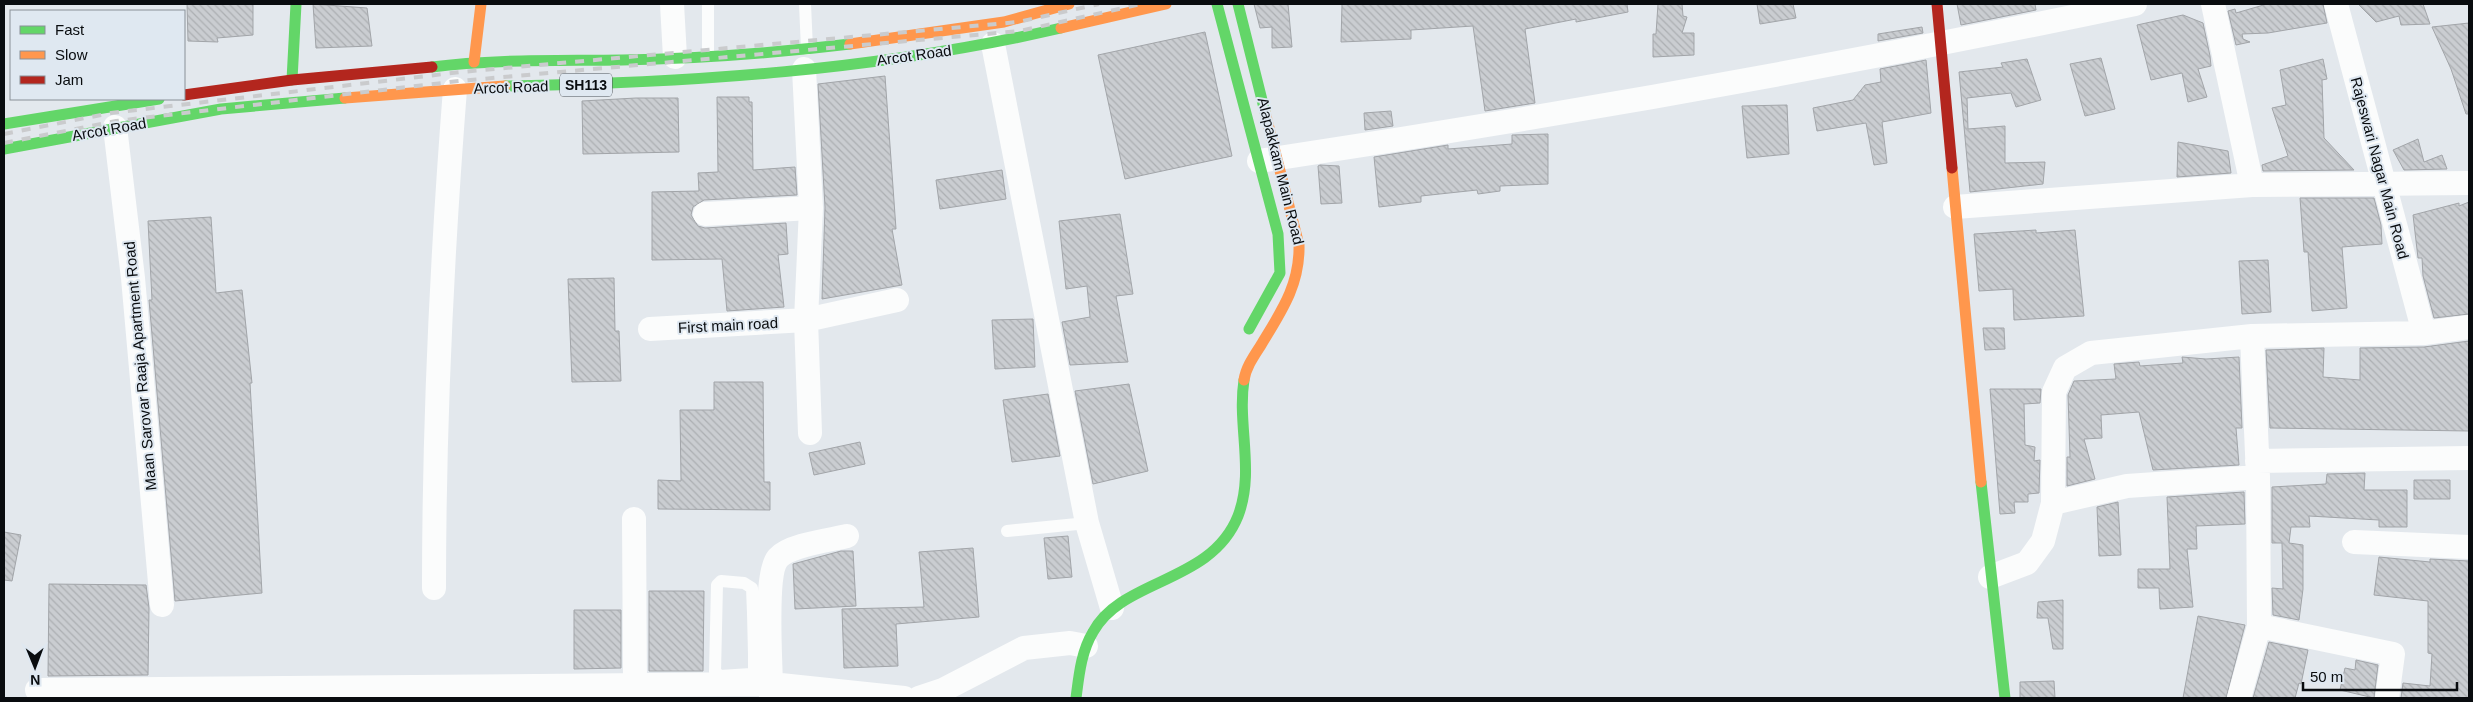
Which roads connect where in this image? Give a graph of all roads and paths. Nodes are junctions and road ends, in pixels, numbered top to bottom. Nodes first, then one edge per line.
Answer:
1 (296, 4) edge
2 (481, 4) edge
3 (672, 4) edge
4 (708, 4) edge
5 (805, 4) edge
6 (1069, 4) edge
7 (1166, 4) edge
8 (1217, 4) edge
9 (1238, 4) edge
10 (1937, 4) edge
11 (2134, 4) edge
12 (2213, 4) edge
13 (2336, 4) edge
14 (993, 44) junction
15 (1941, 44) junction
16 (708, 55) junction
17 (675, 57) junction
18 (806, 59) junction
19 (474, 62) junction
20 (292, 80) junction
21 (455, 89) junction
22 (185, 95) edge
23 (153, 100) edge
24 (4, 124) edge
25 (115, 128) junction
26 (4, 149) edge
27 (1269, 160) junction
28 (2384, 182) junction
29 (2469, 182) edge
30 (2252, 185) junction
31 (1956, 207) junction
32 (811, 208) junction
33 (705, 214) dead end
34 (897, 300) dead end
35 (806, 320) junction
36 (2469, 327) edge
37 (650, 329) dead end
38 (2424, 333) junction
39 (2252, 336) junction
40 (1243, 339) dead end
41 (810, 432) dead end
42 (2469, 458) edge
43 (2257, 469) junction
44 (2053, 503) junction
45 (634, 519) dead end
46 (1087, 523) junction
47 (1007, 531) dead end
48 (847, 536) dead end
49 (2354, 542) dead end
50 (2469, 547) edge
51 (1990, 578) junction
52 (434, 588) dead end
53 (1109, 596) junction
54 (162, 605) dead end
55 (762, 614) junction
56 (2259, 626) junction
57 (1074, 642) junction
58 (762, 653) junction
59 (646, 689) edge
60 (37, 690) dead end
61 (771, 691) edge
62 (523, 692) edge
63 (904, 698) edge
64 (919, 698) edge
65 (1076, 698) edge
66 (2005, 698) edge
67 (2239, 698) edge
68 (2386, 698) edge

1 - 20 main road
2 - 19 main road
3 - 17 street
4 - 16 lane
5 - 18 lane
6 - 18 main road, Arcot Road / SH113
7 - 14 main road, Arcot Road / SH113
8 - 27 main road, Alapakkam Main Road
9 - 27 main road, Alapakkam Main Road
10 - 15 main road
11 - 15 street
12 - 30 street
13 - 28 street, Rajeswari Nagar Main Road
14 - 18 main road, Arcot Road / SH113
14 - 46 street
15 - 27 street
15 - 31 main road
16 - 17 main road, Arcot Road / SH113
16 - 18 main road, Arcot Road / SH113
17 - 19 main road, Arcot Road / SH113
18 - 21 main road, Arcot Road / SH113
18 - 32 street
19 - 20 main road, Arcot Road / SH113
20 - 22 main road, Arcot Road / SH113
21 - 25 main road, Arcot Road / SH113
21 - 52 street
23 - 24 main road, Arcot Road
25 - 26 main road, Arcot Road / SH113
25 - 54 street, Maan Sarovar Raaja Apartment Road
27 - 40 main road, Alapakkam Main Road
27 - 53 main road, Alapakkam Main Road
28 - 29 street
28 - 30 street
28 - 38 street, Rajeswari Nagar Main Road
30 - 31 street
31 - 51 main road
32 - 33 street
32 - 35 street
34 - 35 street, First main road
35 - 37 street, First main road
35 - 41 street
36 - 38 street
38 - 39 street
39 - 43 street
39 - 44 street
42 - 43 street
43 - 44 street
43 - 56 street
44 - 51 street
45 - 59 street
46 - 47 lane
46 - 53 street
48 - 55 street
49 - 50 street
51 - 66 main road
53 - 57 main road, Alapakkam Main Road
55 - 58 street
55 - 58 lane
56 - 67 street
56 - 68 street
57 - 64 street
57 - 65 main road, Alapakkam Main Road
58 - 61 street
59 - 61 street
59 - 62 street
60 - 62 street
61 - 63 street

